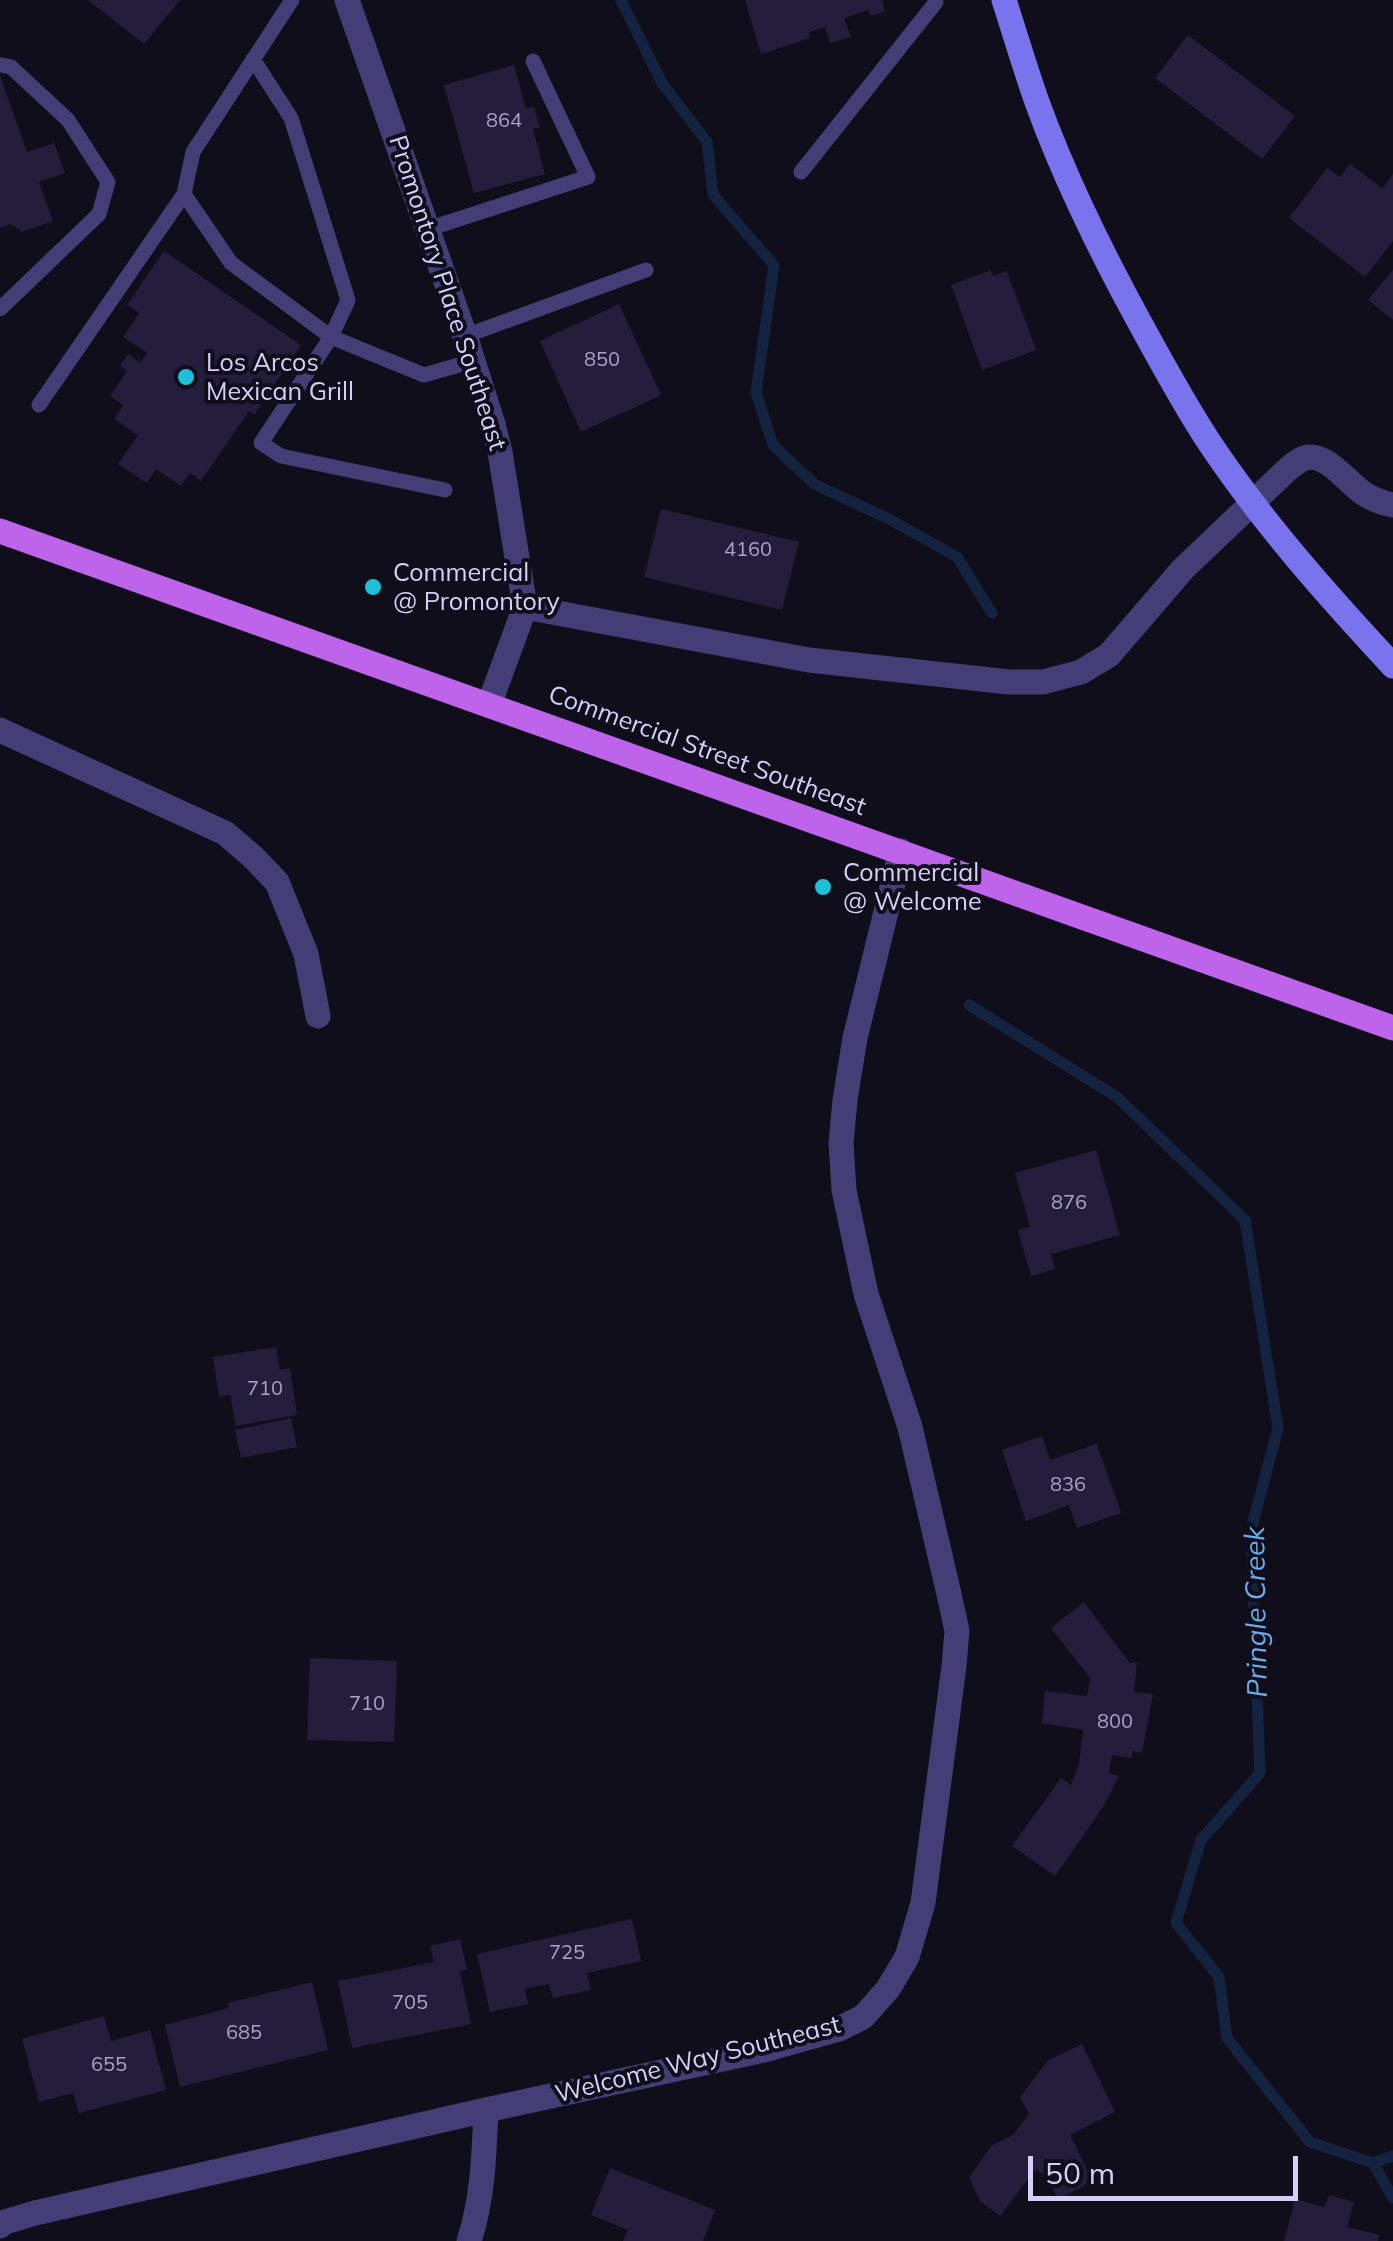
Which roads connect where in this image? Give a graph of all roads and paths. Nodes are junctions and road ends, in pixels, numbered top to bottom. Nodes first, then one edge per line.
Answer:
1 (292, 0) edge
2 (347, 0) edge
3 (938, 0) edge
4 (1004, 0) edge
5 (252, 60) junction
6 (533, 61) dead end
7 (0, 65) edge
8 (801, 172) dead end
9 (184, 194) junction
10 (428, 230) junction
11 (646, 270) dead end
12 (0, 309) edge
13 (331, 337) junction
14 (469, 348) junction
15 (39, 406) dead end
16 (444, 490) dead end
17 (1252, 503) junction
18 (1393, 505) edge
19 (0, 530) edge
20 (525, 606) junction
21 (1393, 666) edge
22 (489, 705) junction
23 (0, 730) edge
24 (900, 851) junction
25 (318, 1016) dead end
26 (1393, 1028) edge
27 (486, 2110) junction
28 (0, 2226) edge
29 (469, 2241) edge

1 - 5 lane
2 - 10 street, Promontory Place Southeast
3 - 8 lane
4 - 17 main road
5 - 9 lane
5 - 13 lane
6 - 10 lane
7 - 12 lane
9 - 13 lane
9 - 15 lane
10 - 14 street, Promontory Place Southeast
11 - 14 lane
13 - 14 lane
13 - 16 lane
14 - 20 street, Promontory Place Southeast
17 - 18 street
17 - 20 street
17 - 21 main road
19 - 22 main road, Commercial Street Southeast
20 - 22 street, Promontory Place Southeast
22 - 24 main road, Commercial Street Southeast
23 - 25 street
24 - 26 main road, Commercial Street Southeast
24 - 27 street, Welcome Way Southeast
27 - 28 street, Welcome Way Southeast
27 - 29 street

